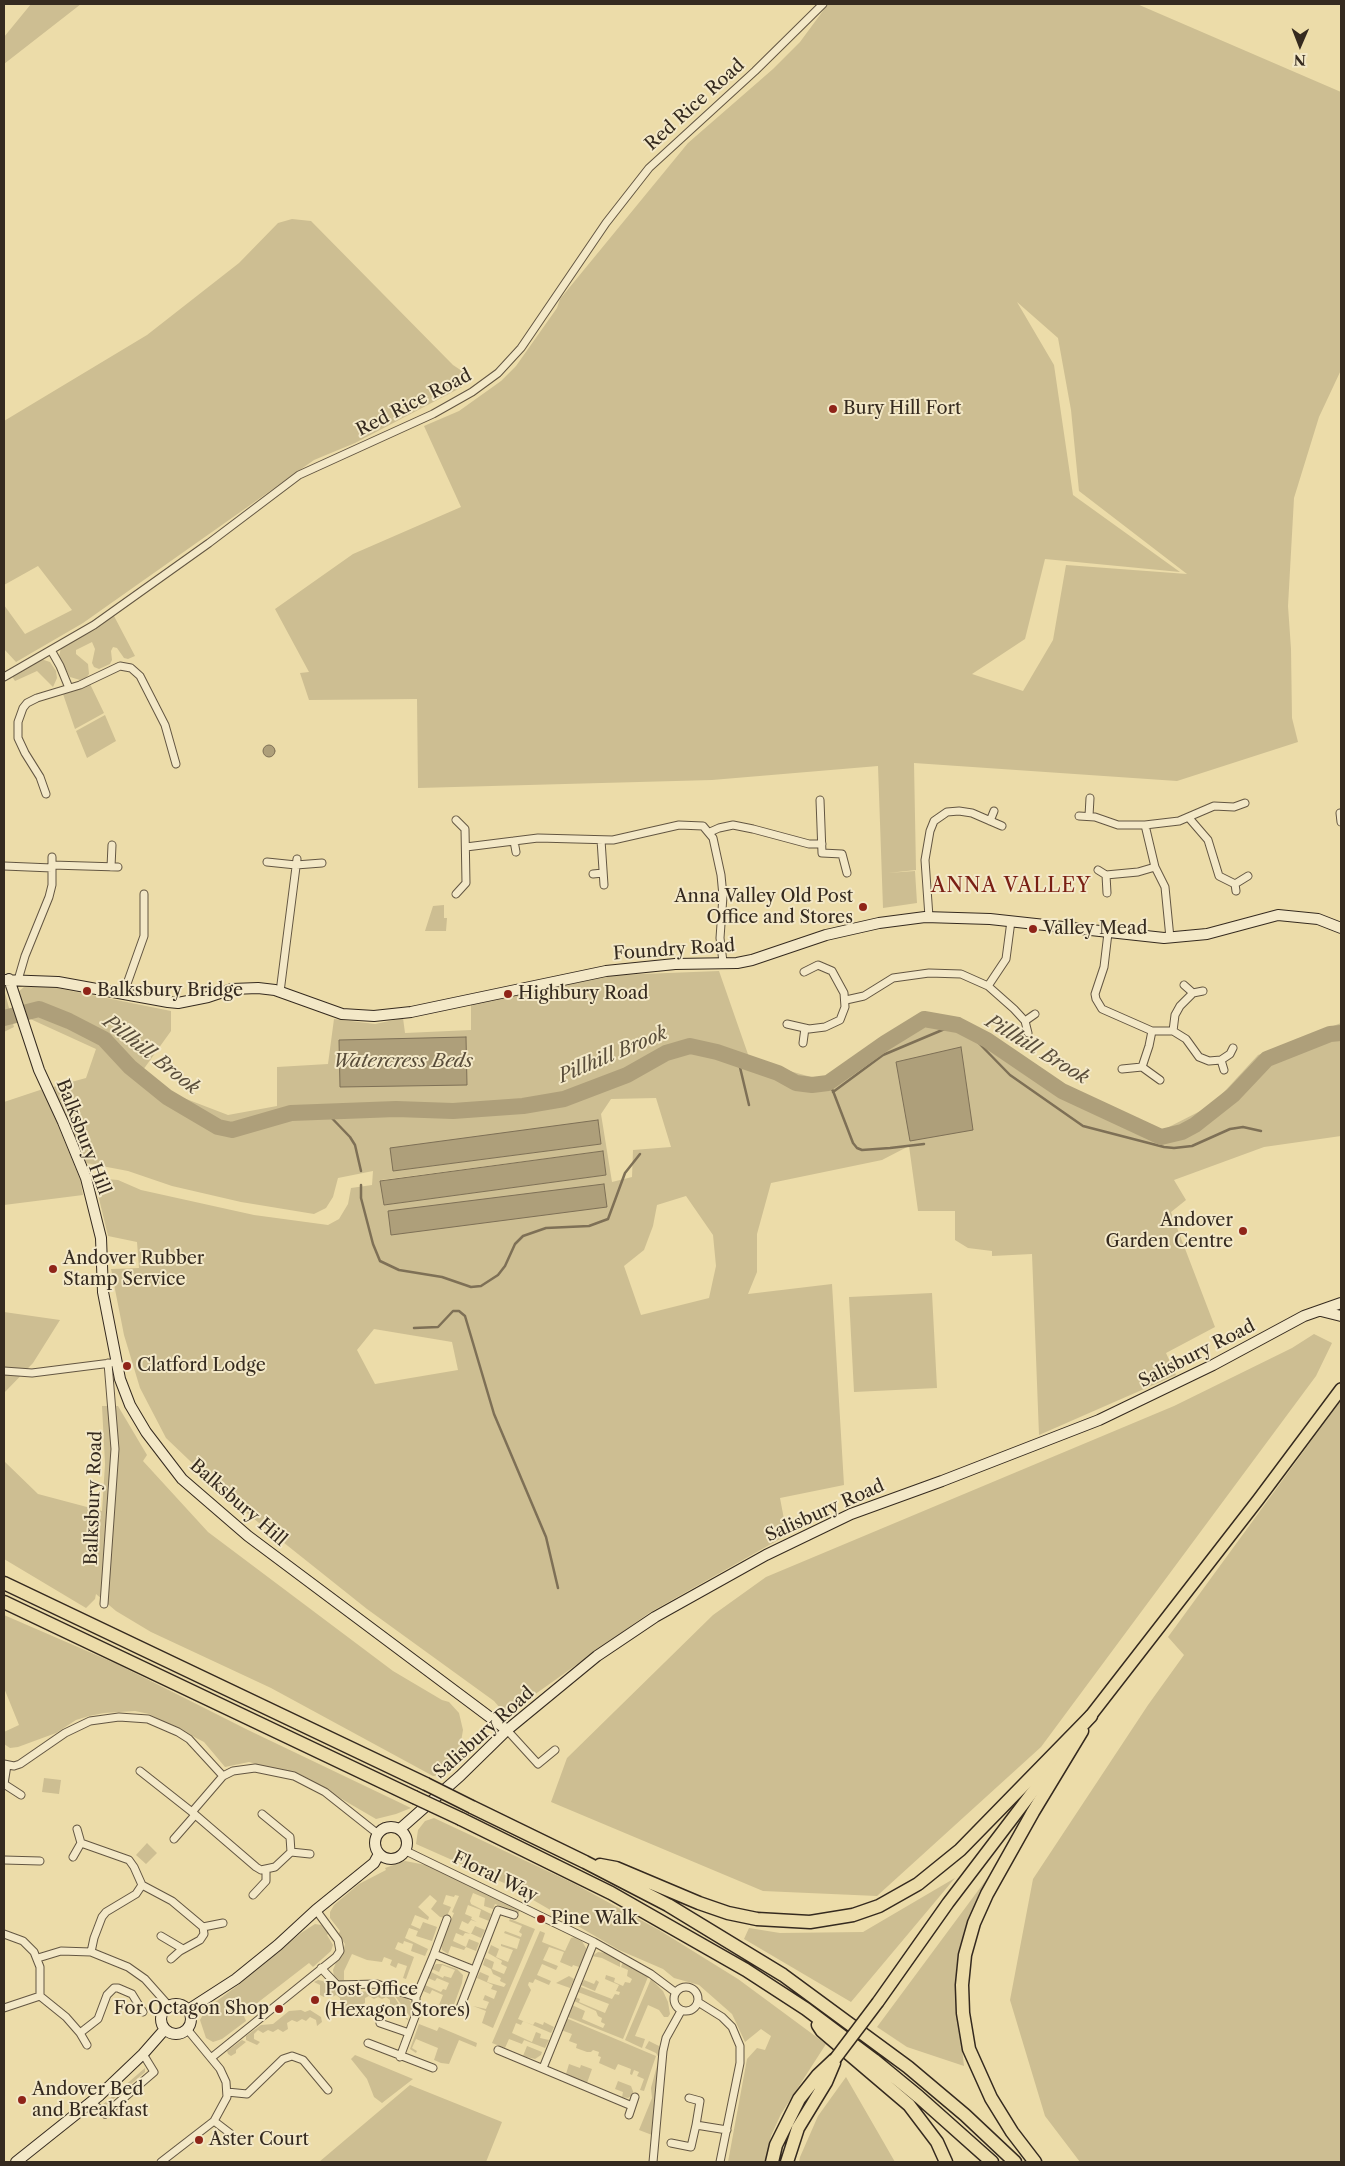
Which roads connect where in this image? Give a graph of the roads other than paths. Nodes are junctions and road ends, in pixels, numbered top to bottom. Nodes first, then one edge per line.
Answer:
1 (823, 4) edge
2 (51, 650) junction
3 (4, 677) edge
4 (69, 688) junction
5 (176, 764) dead end
6 (37, 793) dead end
7 (1090, 798) dead end
8 (820, 800) dead end
9 (1245, 803) dead end
10 (994, 811) dead end
11 (1340, 812) dead end
12 (1079, 816) dead end
13 (1089, 816) junction
14 (1190, 818) junction
15 (456, 820) dead end
16 (990, 821) junction
17 (1341, 822) edge
18 (1145, 825) junction
19 (1002, 826) dead end
20 (710, 832) junction
21 (601, 840) junction
22 (514, 841) junction
23 (822, 844) junction
24 (112, 845) dead end
25 (466, 847) junction
26 (516, 852) dead end
27 (52, 856) dead end
28 (267, 862) dead end
29 (296, 862) junction
30 (322, 863) dead end
31 (4, 866) edge
32 (52, 867) junction
33 (1154, 867) junction
34 (1098, 870) dead end
35 (603, 873) junction
36 (847, 873) dead end
37 (593, 874) dead end
38 (1106, 875) junction
39 (1248, 876) dead end
40 (604, 885) dead end
41 (1107, 893) dead end
42 (144, 894) dead end
43 (456, 894) dead end
44 (929, 917) junction
45 (1011, 921) junction
46 (1341, 927) edge
47 (1108, 933) junction
48 (1170, 938) junction
49 (819, 957) dead end
50 (723, 962) junction
51 (822, 966) junction
52 (804, 972) dead end
53 (10, 980) edge
54 (1184, 985) dead end
55 (988, 986) junction
56 (1203, 991) dead end
57 (280, 992) junction
58 (1193, 993) junction
59 (123, 995) junction
60 (846, 1000) junction
61 (1035, 1014) dead end
62 (1025, 1021) junction
63 (787, 1024) dead end
64 (805, 1028) junction
65 (1152, 1031) junction
66 (1173, 1031) junction
67 (1028, 1033) dead end
68 (803, 1043) dead end
69 (1233, 1048) dead end
70 (1221, 1060) junction
71 (1142, 1067) junction
72 (1122, 1069) dead end
73 (1224, 1070) dead end
74 (1160, 1080) dead end
75 (1341, 1304) edge
76 (1317, 1311) junction
77 (1341, 1316) edge
78 (112, 1362) junction
79 (4, 1371) edge
80 (1341, 1389) edge
81 (4, 1583) edge
82 (4, 1602) edge
83 (104, 1604) dead end
84 (1091, 1716) junction
85 (507, 1730) junction
86 (555, 1750) dead end
87 (5, 1764) edge
88 (140, 1771) dead end
89 (223, 1776) junction
90 (21, 1795) dead end
91 (194, 1813) junction
92 (262, 1814) dead end
93 (77, 1829) dead end
94 (400, 1829) junction
95 (378, 1834) junction
96 (174, 1840) dead end
97 (81, 1843) junction
98 (406, 1851) junction
99 (292, 1852) junction
100 (310, 1854) dead end
101 (379, 1854) junction
102 (73, 1857) dead end
103 (4, 1860) edge
104 (40, 1861) dead end
105 (585, 1862) junction
106 (266, 1871) junction
107 (142, 1885) junction
108 (254, 1895) dead end
109 (316, 1910) junction
110 (514, 1914) dead end
111 (447, 1919) dead end
112 (223, 1923) dead end
113 (203, 1927) junction
114 (4, 1934) edge
115 (161, 1936) dead end
116 (594, 1942) junction
117 (183, 1949) junction
118 (91, 1952) junction
119 (434, 1954) junction
120 (38, 1958) junction
121 (171, 1959) dead end
122 (322, 1968) junction
123 (474, 1970) junction
124 (675, 1992) junction
125 (40, 1996) junction
126 (416, 1998) junction
127 (698, 2002) junction
128 (169, 2006) junction
129 (4, 2008) edge
130 (460, 2008) dead end
131 (806, 2009) junction
132 (188, 2010) junction
133 (681, 2011) junction
134 (143, 2012) dead end
135 (380, 2023) dead end
136 (165, 2029) junction
137 (187, 2029) junction
138 (80, 2033) junction
139 (409, 2033) junction
140 (368, 2043) dead end
141 (87, 2045) dead end
142 (498, 2050) dead end
143 (143, 2054) junction
144 (400, 2057) junction
145 (211, 2058) junction
146 (836, 2059) joint
147 (433, 2068) dead end
148 (543, 2068) junction
149 (822, 2078) junction
150 (328, 2090) dead end
151 (227, 2092) junction
152 (635, 2097) dead end
153 (689, 2098) dead end
154 (91, 2102) junction
155 (632, 2106) junction
156 (628, 2115) dead end
157 (214, 2120) junction
158 (696, 2124) junction
159 (727, 2130) junction
160 (231, 2134) dead end
161 (671, 2143) dead end
162 (170, 2160) edge
163 (16, 2162) edge
164 (161, 2162) edge
165 (653, 2162) edge
166 (720, 2162) edge
167 (772, 2162) edge
168 (787, 2162) edge
169 (946, 2162) edge
170 (992, 2162) edge
171 (1016, 2162) edge
172 (1035, 2162) edge

1 - 2 street, Red Rice Road
2 - 3 street, Red Rice Road
2 - 4 street
4 - 5 street
4 - 6 street
7 - 13 street
8 - 23 street
9 - 14 street
10 - 16 street
11 - 17 street
12 - 13 street
13 - 18 street
14 - 18 street
14 - 39 street
15 - 25 street
16 - 19 street
16 - 44 street
18 - 33 street
20 - 21 street
20 - 23 street
20 - 50 street
21 - 22 street
21 - 35 street
22 - 25 street
22 - 26 street
23 - 36 street
24 - 32 street
25 - 43 street
27 - 32 street
28 - 29 street
29 - 30 street
29 - 57 street
31 - 32 street
32 - 53 street
33 - 38 street
33 - 48 street
34 - 38 street
35 - 37 street
35 - 40 street
38 - 41 street
42 - 59 street
44 - 45 street, Foundry Road
44 - 50 street, Foundry Road
45 - 47 street, Foundry Road
45 - 55 street
46 - 48 street, Foundry Road
47 - 48 street, Foundry Road
47 - 65 street
49 - 51 street
50 - 57 street, Foundry Road
51 - 52 street
51 - 60 street
53 - 59 street, Foundry Road
53 - 78 street, Balksbury Hill
54 - 58 street
55 - 60 street
55 - 62 street
56 - 58 street
57 - 59 street, Foundry Road
58 - 66 street
60 - 64 street
61 - 62 street
62 - 67 street
63 - 64 street
64 - 68 street
65 - 66 street
65 - 71 street
66 - 70 street
69 - 70 street
70 - 73 street
71 - 72 street
71 - 74 street
75 - 76 street, Salisbury Road
76 - 77 street
76 - 85 street, Salisbury Road
78 - 79 street
78 - 83 street, Balksbury Road
78 - 85 street, Balksbury Hill
80 - 84 main road
81 - 105 highway, bridge
82 - 131 highway, bridge
84 - 105 highway
84 - 146 main road, bridge
84 - 172 highway
85 - 86 street, Balksbury Hill
85 - 94 street, Salisbury Road
87 - 89 street
87 - 90 street
88 - 91 street
89 - 91 street
89 - 95 street
91 - 96 street
91 - 106 street
92 - 99 street
93 - 97 street
94 - 95 street
94 - 98 street
95 - 101 street
97 - 102 street
97 - 107 street
98 - 101 street
98 - 116 street, Floral Way
99 - 100 street
99 - 106 street
101 - 109 street
103 - 104 street
105 - 171 highway
106 - 108 street
107 - 113 street
107 - 118 street
109 - 122 street
109 - 132 street
110 - 123 street
111 - 119 street
112 - 113 street
113 - 117 street
114 - 120 street
115 - 117 street
116 - 124 street, Floral Way
116 - 148 street
117 - 121 street
118 - 120 street
118 - 128 street
119 - 123 street
119 - 126 street
120 - 125 street
122 - 126 street
122 - 145 street
123 - 130 street
124 - 127 street
124 - 133 street
125 - 129 street
125 - 138 street
126 - 139 street
127 - 133 street
127 - 159 street
128 - 132 street
128 - 136 street
131 - 169 highway
131 - 170 highway
132 - 137 street
133 - 165 street
134 - 138 street
135 - 139 street
136 - 137 street
136 - 143 street
137 - 145 street
138 - 141 street
139 - 144 street
140 - 144 street
142 - 148 street
143 - 154 street
143 - 154 street
144 - 147 street
145 - 151 street
146 - 149 highway
148 - 155 street
149 - 167 highway
149 - 168 highway
150 - 151 street
151 - 157 street
152 - 155 street
153 - 158 street
154 - 163 street
155 - 156 street
157 - 160 street
157 - 162 street
158 - 159 street
158 - 161 street
159 - 166 street
162 - 164 street

